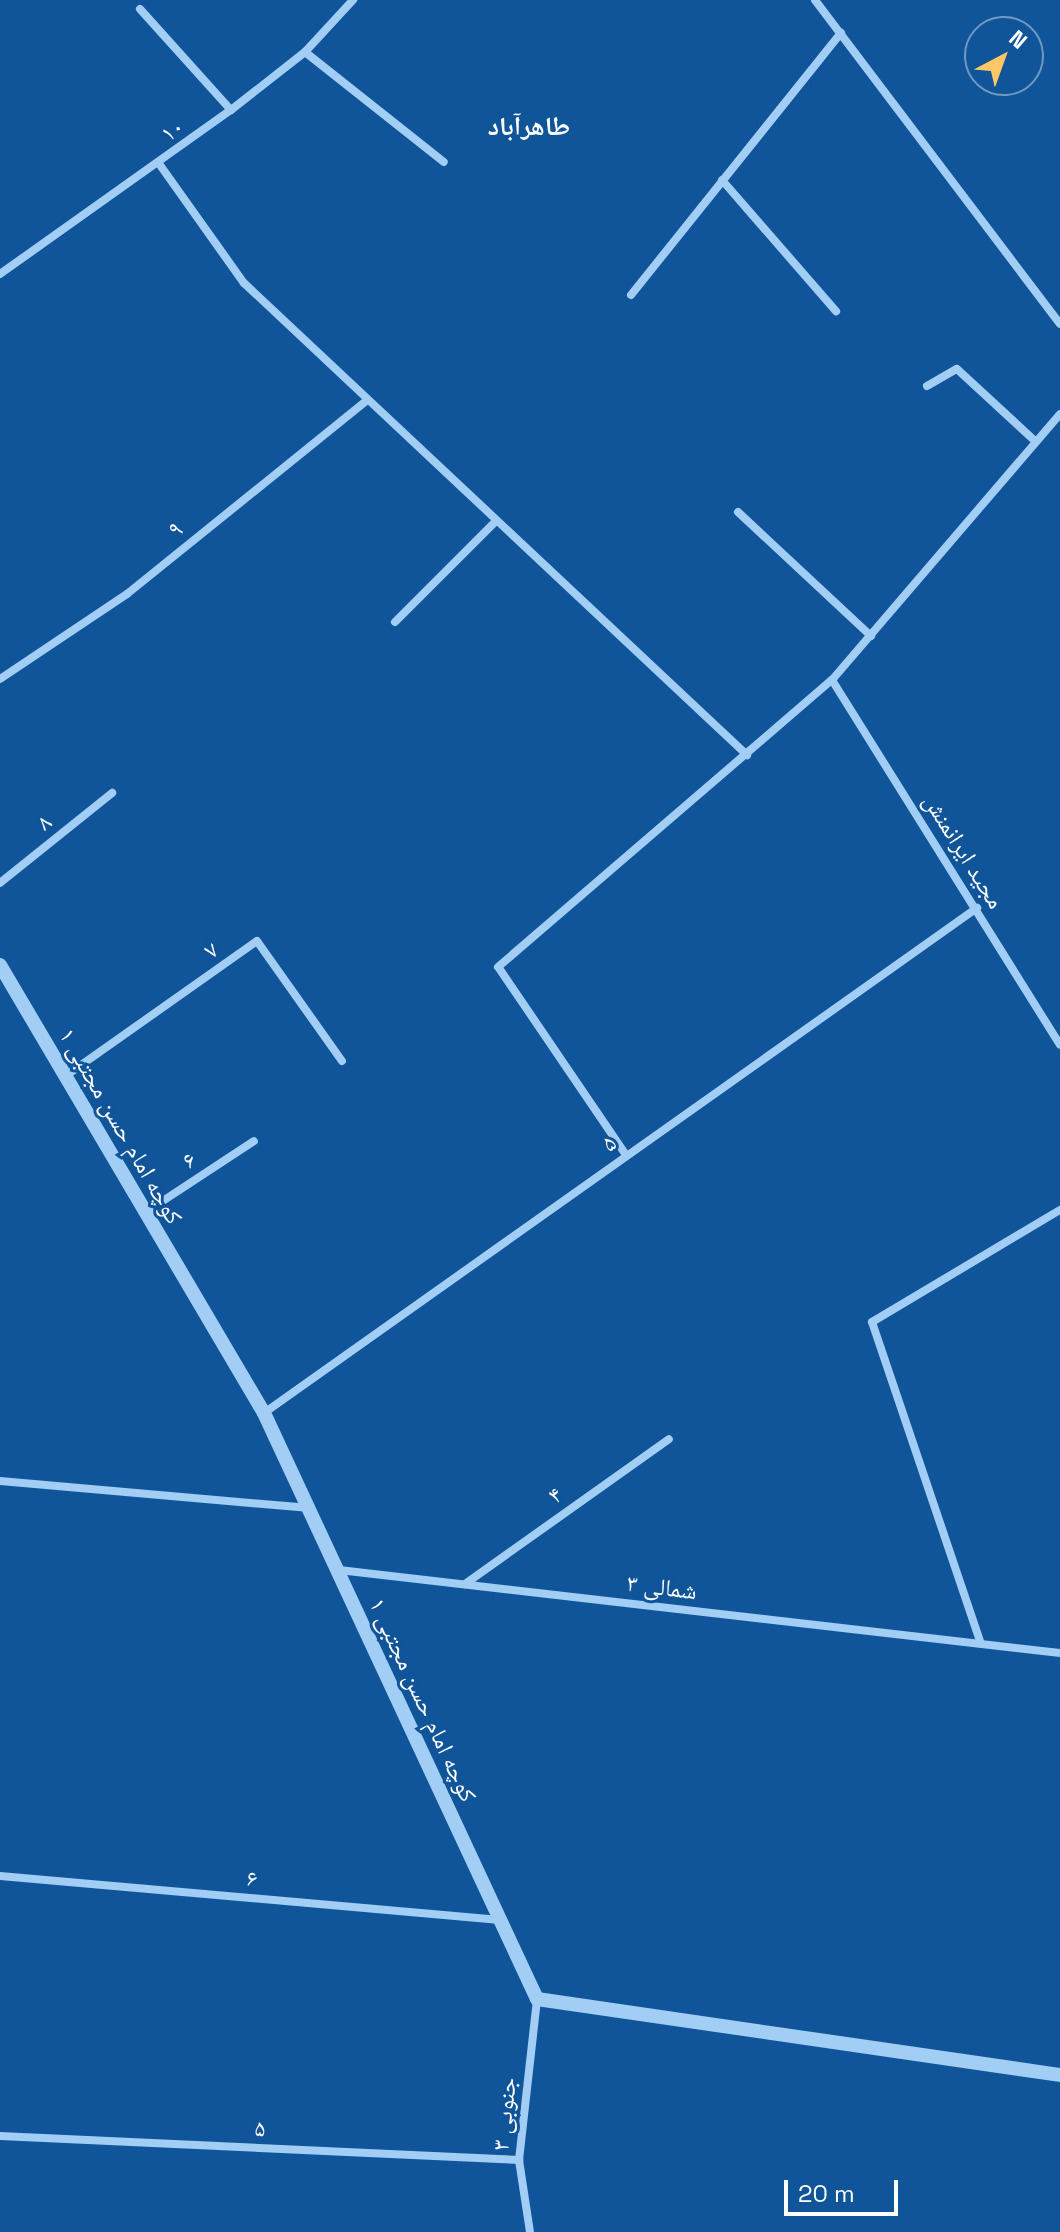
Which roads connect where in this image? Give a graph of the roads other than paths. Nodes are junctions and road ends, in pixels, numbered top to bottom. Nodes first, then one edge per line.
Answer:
1 (353, 0) edge
2 (815, 0) edge
3 (140, 9) dead end
4 (841, 33) junction
5 (305, 52) junction
6 (231, 110) junction
7 (444, 162) dead end
8 (160, 165) junction
9 (722, 180) junction
10 (0, 274) edge
11 (631, 295) dead end
12 (836, 311) dead end
13 (1060, 324) edge
14 (927, 386) dead end
15 (367, 400) junction
16 (1060, 414) edge
17 (1035, 441) junction
18 (738, 512) dead end
19 (496, 521) junction
20 (395, 622) dead end
21 (871, 636) junction
22 (0, 679) edge
23 (832, 680) junction
24 (747, 755) junction
25 (112, 793) dead end
26 (0, 883) edge
27 (977, 908) junction
28 (0, 965) edge
29 (1060, 1045) edge
30 (342, 1061) dead end
31 (67, 1075) junction
32 (254, 1141) dead end
33 (626, 1155) junction
34 (1060, 1210) edge
35 (146, 1212) junction
36 (264, 1413) junction
37 (669, 1439) dead end
38 (0, 1481) edge
39 (311, 1508) junction
40 (339, 1570) junction
41 (464, 1584) junction
42 (981, 1644) junction
43 (1060, 1653) edge
44 (0, 1876) edge
45 (500, 1920) junction
46 (537, 1999) junction
47 (1060, 2075) edge
48 (0, 2136) edge
49 (519, 2160) junction
50 (530, 2232) edge

1 - 5 street, ۱۰
2 - 4 street
3 - 6 street
4 - 9 street
4 - 13 street
5 - 6 street, ۱۰
5 - 7 street
6 - 8 street, ۱۰
8 - 10 street, ۱۰
8 - 15 street
9 - 11 street
9 - 12 street
14 - 17 street
15 - 19 street
15 - 22 street, ۹
16 - 17 street
17 - 21 street
18 - 21 street
19 - 20 street
19 - 24 street
21 - 23 street
23 - 24 street
23 - 27 street, مجید ایرانمنش
24 - 33 street
25 - 26 street, ۸
27 - 29 street, مجید ایرانمنش
27 - 33 street, ۵
28 - 31 street, کوچه امام حسن مجتبی ۱
30 - 31 street, ۷
31 - 35 street, کوچه امام حسن مجتبی ۱
32 - 35 street, ۶
33 - 36 street, ۵
34 - 42 street
35 - 36 street, کوچه امام حسن مجتبی ۱
36 - 39 street, کوچه امام حسن مجتبی ۱
37 - 41 street, ۴
38 - 39 street
39 - 40 street, کوچه امام حسن مجتبی ۱
40 - 41 street, ۳ شمالی
40 - 45 street, کوچه امام حسن مجتبی ۱
41 - 42 street, ۳ شمالی
42 - 43 street, ۳ شمالی
44 - 45 street, ۶
45 - 46 street, کوچه امام حسن مجتبی ۱
46 - 47 street
46 - 49 street, ۳ جنوبی
48 - 49 street, ۵
49 - 50 street, ۳ جنوبی

